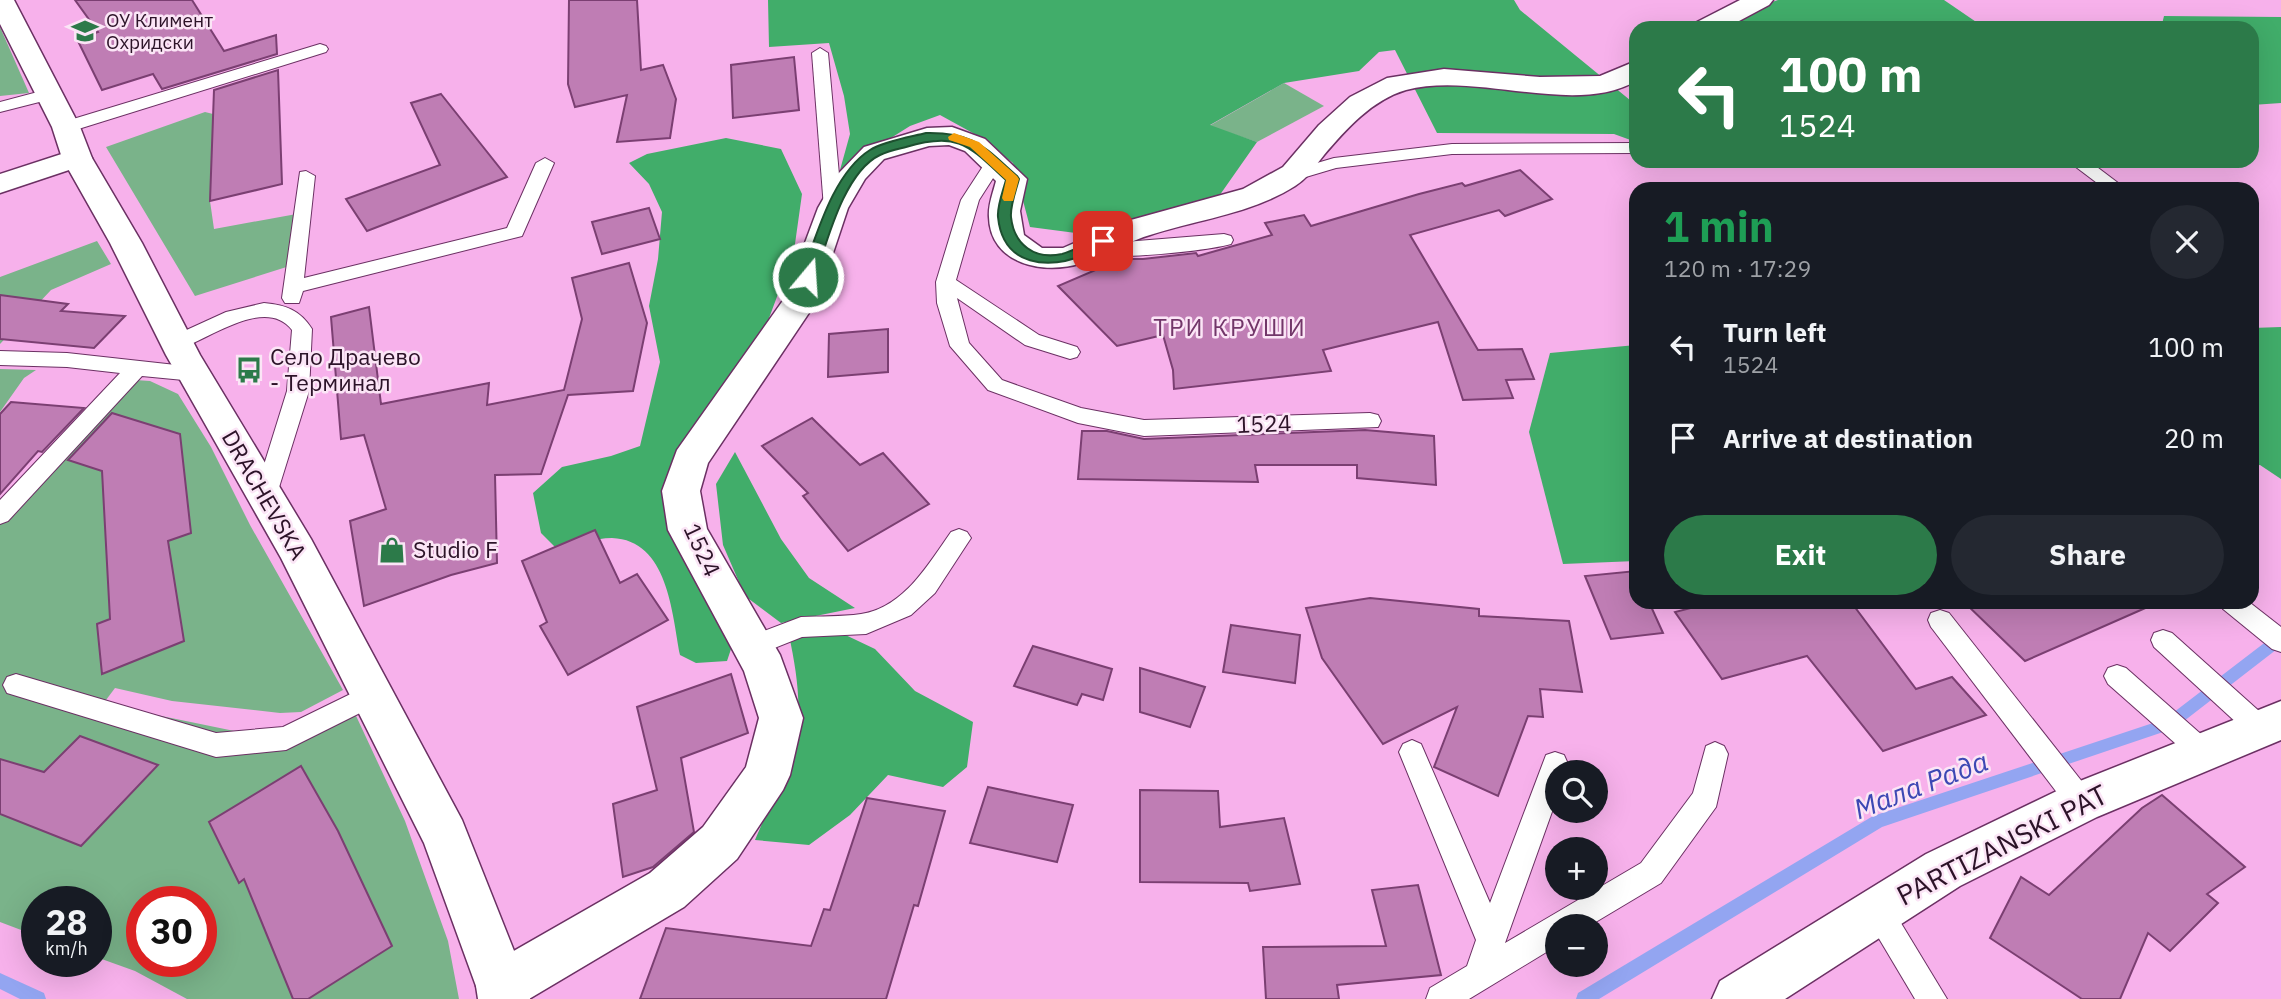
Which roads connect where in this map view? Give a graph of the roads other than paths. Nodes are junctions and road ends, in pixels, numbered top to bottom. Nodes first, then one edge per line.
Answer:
1 (1, 0) edge
2 (1760, 0) edge
3 (1720, 21) edge
4 (320, 49) dead end
5 (820, 53) dead end
6 (1629, 73) edge
7 (49, 94) junction
8 (0, 107) edge
9 (66, 127) junction
10 (1629, 148) edge
11 (78, 158) junction
12 (995, 161) junction
13 (545, 163) dead end
14 (2087, 168) edge
15 (306, 176) dead end
16 (1289, 177) junction
17 (2107, 182) edge
18 (0, 184) edge
19 (833, 208) junction
20 (1224, 240) dead end
21 (1082, 250) junction
22 (946, 282) junction
23 (293, 287) junction
24 (290, 316) junction
25 (1070, 352) dead end
26 (0, 358) edge
27 (185, 358) junction
28 (137, 368) junction
29 (1370, 421) dead end
30 (265, 497) junction
31 (0, 515) edge
32 (959, 538) dead end
33 (2240, 609) edge
34 (1940, 620) dead end
35 (2164, 640) dead end
36 (2281, 642) edge
37 (752, 646) junction
38 (2117, 676) dead end
39 (16, 685) dead end
40 (371, 695) junction
41 (2258, 717) edge
42 (2195, 745) junction
43 (1412, 752) dead end
44 (1715, 754) dead end
45 (1545, 792) edge
46 (2073, 792) junction
47 (1877, 910) junction
48 (1581, 914) edge
49 (1545, 935) edge
50 (1492, 940) junction
51 (1479, 975) junction
52 (503, 992) edge
53 (1441, 999) edge
54 (1738, 999) edge
55 (1932, 999) edge

1 - 7 street, DRACHEVSKA
2 - 3 street
4 - 9 lane
5 - 19 lane
6 - 16 street, 1524
7 - 8 lane
7 - 9 street, DRACHEVSKA
9 - 11 street, DRACHEVSKA
10 - 16 lane, 1524
11 - 18 street
11 - 27 street, DRACHEVSKA
12 - 19 street, 1524
12 - 21 street, 1524
12 - 22 lane, 1524
13 - 23 lane
14 - 17 lane
15 - 23 lane
16 - 21 street, 1524
19 - 37 street, 1524
20 - 21 lane
22 - 25 lane
22 - 29 lane, 1524
23 - 24 lane
24 - 27 lane
24 - 30 lane
26 - 28 lane
27 - 28 lane
27 - 30 street, DRACHEVSKA
28 - 31 lane
30 - 40 street, DRACHEVSKA
32 - 37 lane
33 - 36 lane
34 - 46 lane
35 - 41 lane
37 - 52 street, 1524
38 - 42 lane
39 - 40 lane
40 - 52 street, DRACHEVSKA
41 - 42 street, PARTIZANSKI PAT
42 - 46 street, PARTIZANSKI PAT
43 - 50 lane
44 - 48 lane
45 - 50 lane
46 - 47 street, PARTIZANSKI PAT
47 - 54 street, PARTIZANSKI PAT
47 - 55 lane
49 - 51 lane
50 - 51 lane
51 - 53 lane

